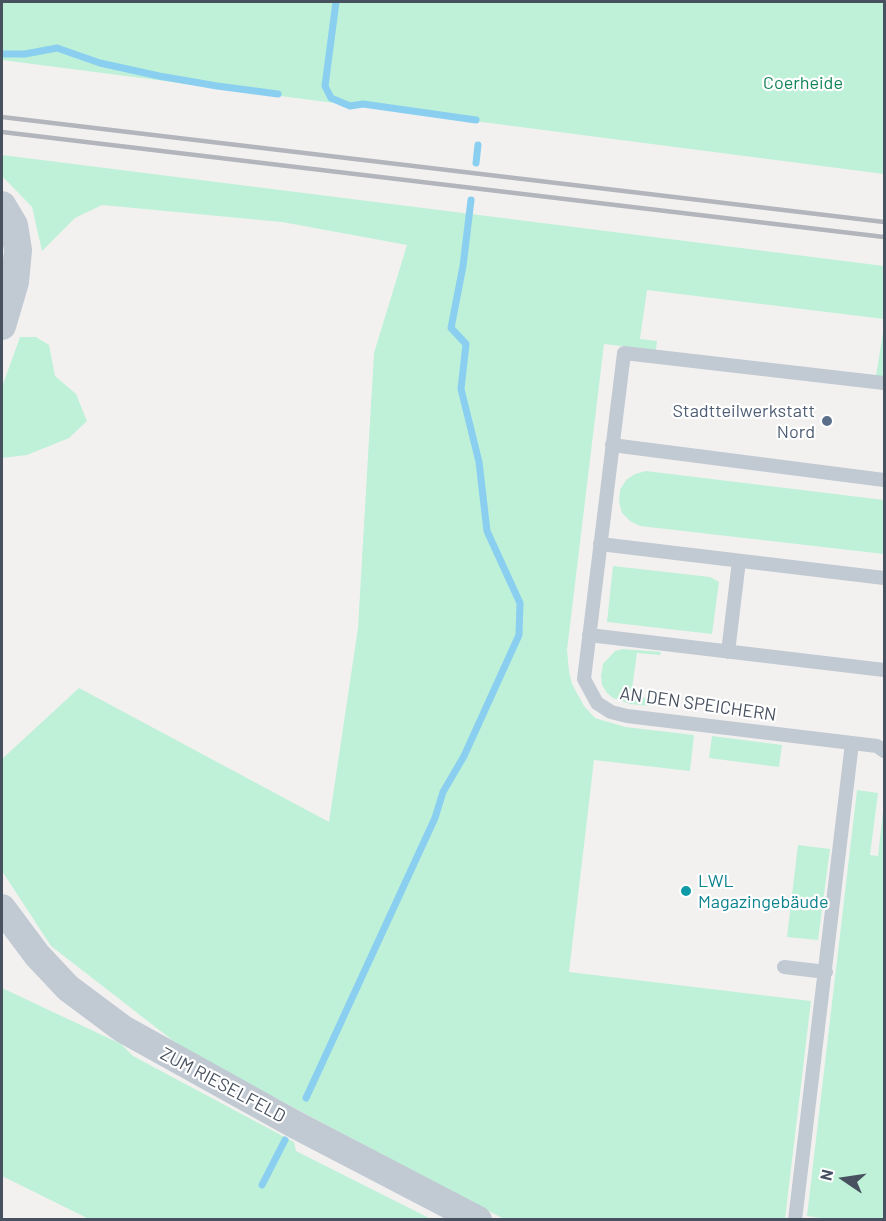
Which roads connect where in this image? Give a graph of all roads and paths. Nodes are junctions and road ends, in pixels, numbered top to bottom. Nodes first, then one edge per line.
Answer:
1 (2, 205) edge
2 (2, 326) edge
3 (885, 382) edge
4 (612, 445) junction
5 (885, 480) edge
6 (600, 544) junction
7 (739, 561) junction
8 (885, 578) edge
9 (589, 635) junction
10 (728, 652) junction
11 (885, 670) edge
12 (852, 743) junction
13 (885, 752) edge
14 (2, 908) edge
15 (784, 967) dead end
16 (826, 972) junction
17 (478, 1220) edge
18 (795, 1220) edge

1 - 2 street
3 - 4 lane, AN DEN SPEICHERN
4 - 5 lane
4 - 6 lane, AN DEN SPEICHERN
6 - 7 lane
6 - 9 lane, AN DEN SPEICHERN
7 - 8 lane
7 - 10 lane
9 - 10 lane
9 - 12 lane, AN DEN SPEICHERN
10 - 11 lane
12 - 13 lane, AN DEN SPEICHERN
12 - 16 lane
14 - 17 street, ZUM RIESELFELD
15 - 16 lane
16 - 18 lane

